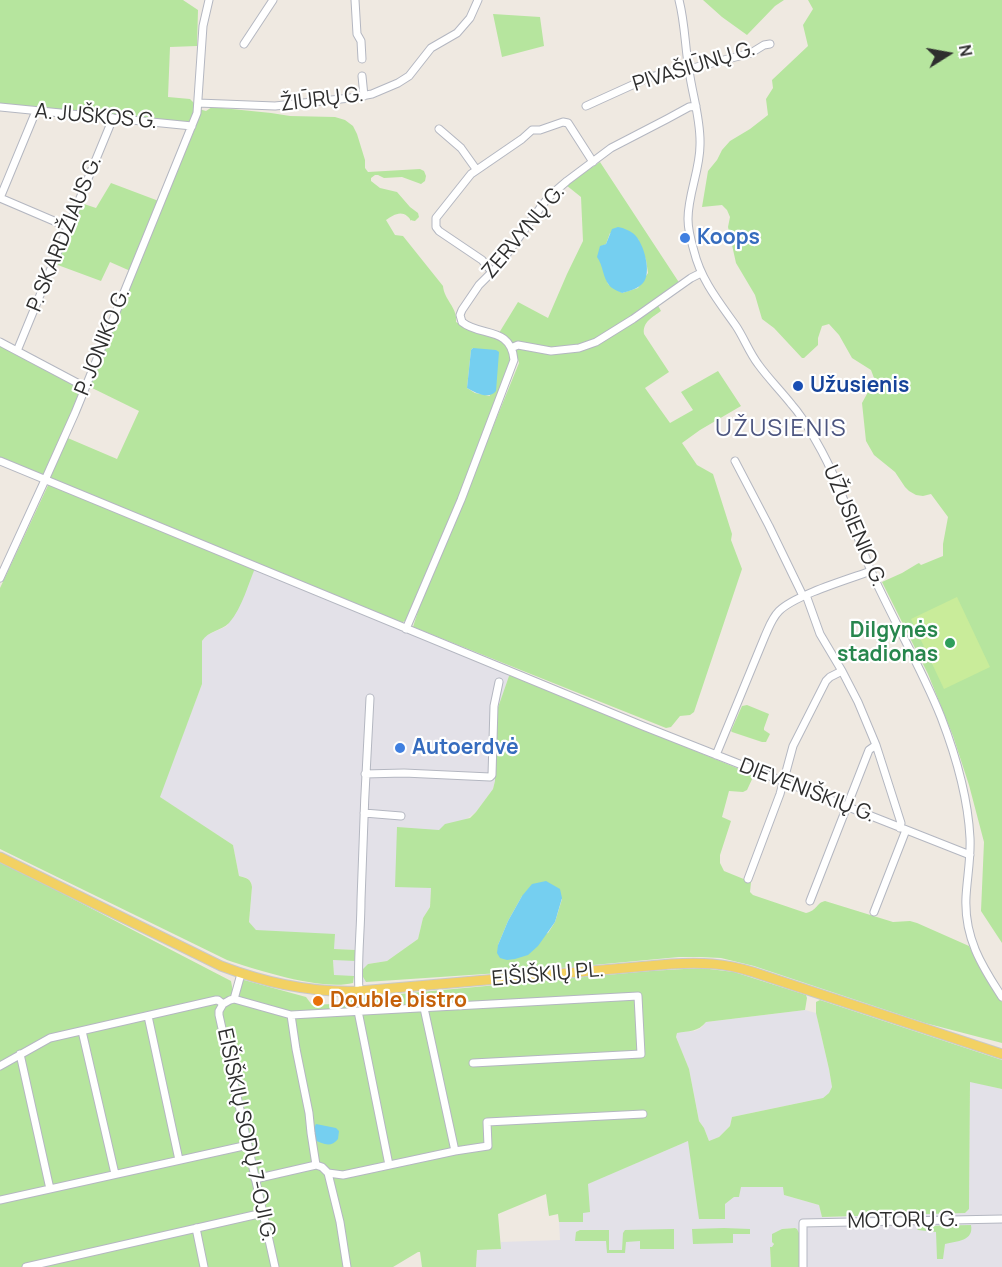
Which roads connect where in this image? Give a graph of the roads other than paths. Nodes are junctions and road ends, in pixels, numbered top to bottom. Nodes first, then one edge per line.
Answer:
1 (209, 0) edge
2 (273, 0) edge
3 (355, 0) edge
4 (478, 0) edge
5 (679, 0) edge
6 (244, 44) dead end
7 (770, 44) dead end
8 (362, 59) dead end
9 (689, 69) junction
10 (362, 76) dead end
11 (364, 96) junction
12 (198, 103) junction
13 (586, 106) dead end
14 (696, 106) junction
15 (0, 107) edge
16 (36, 111) junction
17 (113, 118) junction
18 (192, 126) junction
19 (439, 129) dead end
20 (593, 162) junction
21 (476, 169) junction
22 (0, 198) edge
23 (68, 227) junction
24 (492, 272) junction
25 (701, 273) junction
26 (0, 342) edge
27 (509, 345) junction
28 (17, 351) junction
29 (85, 387) junction
30 (0, 461) edge
31 (735, 461) dead end
32 (45, 480) junction
33 (3, 566) edge
34 (872, 571) junction
35 (0, 578) edge
36 (804, 596) junction
37 (406, 629) junction
38 (842, 671) junction
39 (499, 682) dead end
40 (370, 698) dead end
41 (876, 745) junction
42 (716, 755) junction
43 (365, 774) junction
44 (783, 782) junction
45 (848, 807) junction
46 (364, 813) junction
47 (401, 816) dead end
48 (903, 829) junction
49 (970, 855) junction
50 (0, 857) edge
51 (748, 879) dead end
52 (810, 901) dead end
53 (874, 912) dead end
54 (242, 974) junction
55 (359, 991) junction
56 (1002, 997) edge
57 (234, 999) junction
58 (223, 1004) junction
59 (424, 1008) junction
60 (358, 1011) junction
61 (291, 1015) junction
62 (148, 1016) junction
63 (82, 1031) junction
64 (20, 1054) junction
65 (1002, 1054) edge
66 (473, 1063) dead end
67 (0, 1066) edge
68 (644, 1114) dead end
69 (248, 1145) junction
70 (455, 1151) junction
71 (179, 1160) junction
72 (389, 1165) junction
73 (316, 1166) junction
74 (328, 1173) junction
75 (115, 1174) junction
76 (255, 1179) junction
77 (50, 1189) junction
78 (0, 1200) edge
79 (263, 1213) junction
80 (1002, 1220) edge
81 (196, 1228) junction
82 (66, 1259) junction
83 (26, 1267) edge
84 (68, 1267) edge
85 (204, 1267) edge
86 (275, 1267) edge
87 (347, 1267) edge
88 (803, 1267) edge

1 - 12 street, P. JONIKO G.
2 - 6 street
3 - 8 street
4 - 11 street, ŽIŪRŲ G.
5 - 9 street, UŽUSIENIO G.
7 - 9 street, PIVAŠIŪNŲ G.
9 - 13 street, PIVAŠIŪNŲ G.
9 - 14 street, UŽUSIENIO G.
10 - 11 street
11 - 12 street, ŽIŪRŲ G.
12 - 18 street, P. JONIKO G.
14 - 20 street, ZERVYNŲ G.
14 - 25 street, UŽUSIENIO G.
15 - 16 street, A. JUŠKOS G.
16 - 17 street, A. JUŠKOS G.
16 - 22 street
17 - 18 street, A. JUŠKOS G.
17 - 23 street, P. SKARDŽIAUS G.
18 - 29 street, P. JONIKO G.
19 - 21 street
20 - 21 street
20 - 24 street, ZERVYNŲ G.
21 - 24 street
22 - 23 street
23 - 28 street, P. SKARDŽIAUS G.
24 - 27 street, ZERVYNŲ G.
25 - 27 street
25 - 34 street, UŽUSIENIO G.
26 - 28 street
27 - 37 street
28 - 29 street
29 - 32 street, P. JONIKO G.
30 - 32 street, DIEVENIŠKIŲ G.
31 - 36 street
32 - 33 street, P. JONIKO G.
32 - 37 street, DIEVENIŠKIŲ G.
33 - 35 street, P. JONIKO G.
34 - 36 street
34 - 49 street, UŽUSIENIO G.
36 - 38 street
36 - 42 street
37 - 42 street, DIEVENIŠKIŲ G.
38 - 41 street
38 - 44 street
39 - 43 street
40 - 43 street
41 - 45 street
41 - 48 street
42 - 44 street, DIEVENIŠKIŲ G.
43 - 46 street
44 - 45 street, DIEVENIŠKIŲ G.
44 - 51 street
45 - 48 street, DIEVENIŠKIŲ G.
45 - 52 street
46 - 47 street
46 - 55 street
48 - 49 street, DIEVENIŠKIŲ G.
48 - 53 street
49 - 56 street, UŽUSIENIO G.
50 - 54 main road, EIŠIŠKIŲ PL.
54 - 55 main road, EIŠIŠKIŲ PL.
54 - 57 street
55 - 65 main road, EIŠIŠKIŲ PL.
57 - 58 street
57 - 61 street
58 - 62 street
58 - 69 street, EIŠIŠKIŲ SODŲ 7-OJI G.
59 - 60 street
59 - 66 street
59 - 70 street
60 - 61 street
60 - 72 street
61 - 73 street
62 - 63 street
62 - 71 street
63 - 64 street
63 - 75 street
64 - 67 street
64 - 77 street
68 - 70 street
69 - 71 street
69 - 76 street, EIŠIŠKIŲ SODŲ 7-OJI G.
70 - 72 street
71 - 75 street
72 - 74 street
73 - 74 street
73 - 76 street
74 - 87 street
75 - 77 street
76 - 79 street, EIŠIŠKIŲ SODŲ 7-OJI G.
77 - 78 street
79 - 81 street
79 - 86 street, EIŠIŠKIŲ SODŲ 7-OJI G.
80 - 88 street, MOTORŲ G.
81 - 82 street
81 - 85 street
82 - 83 street
82 - 84 street

